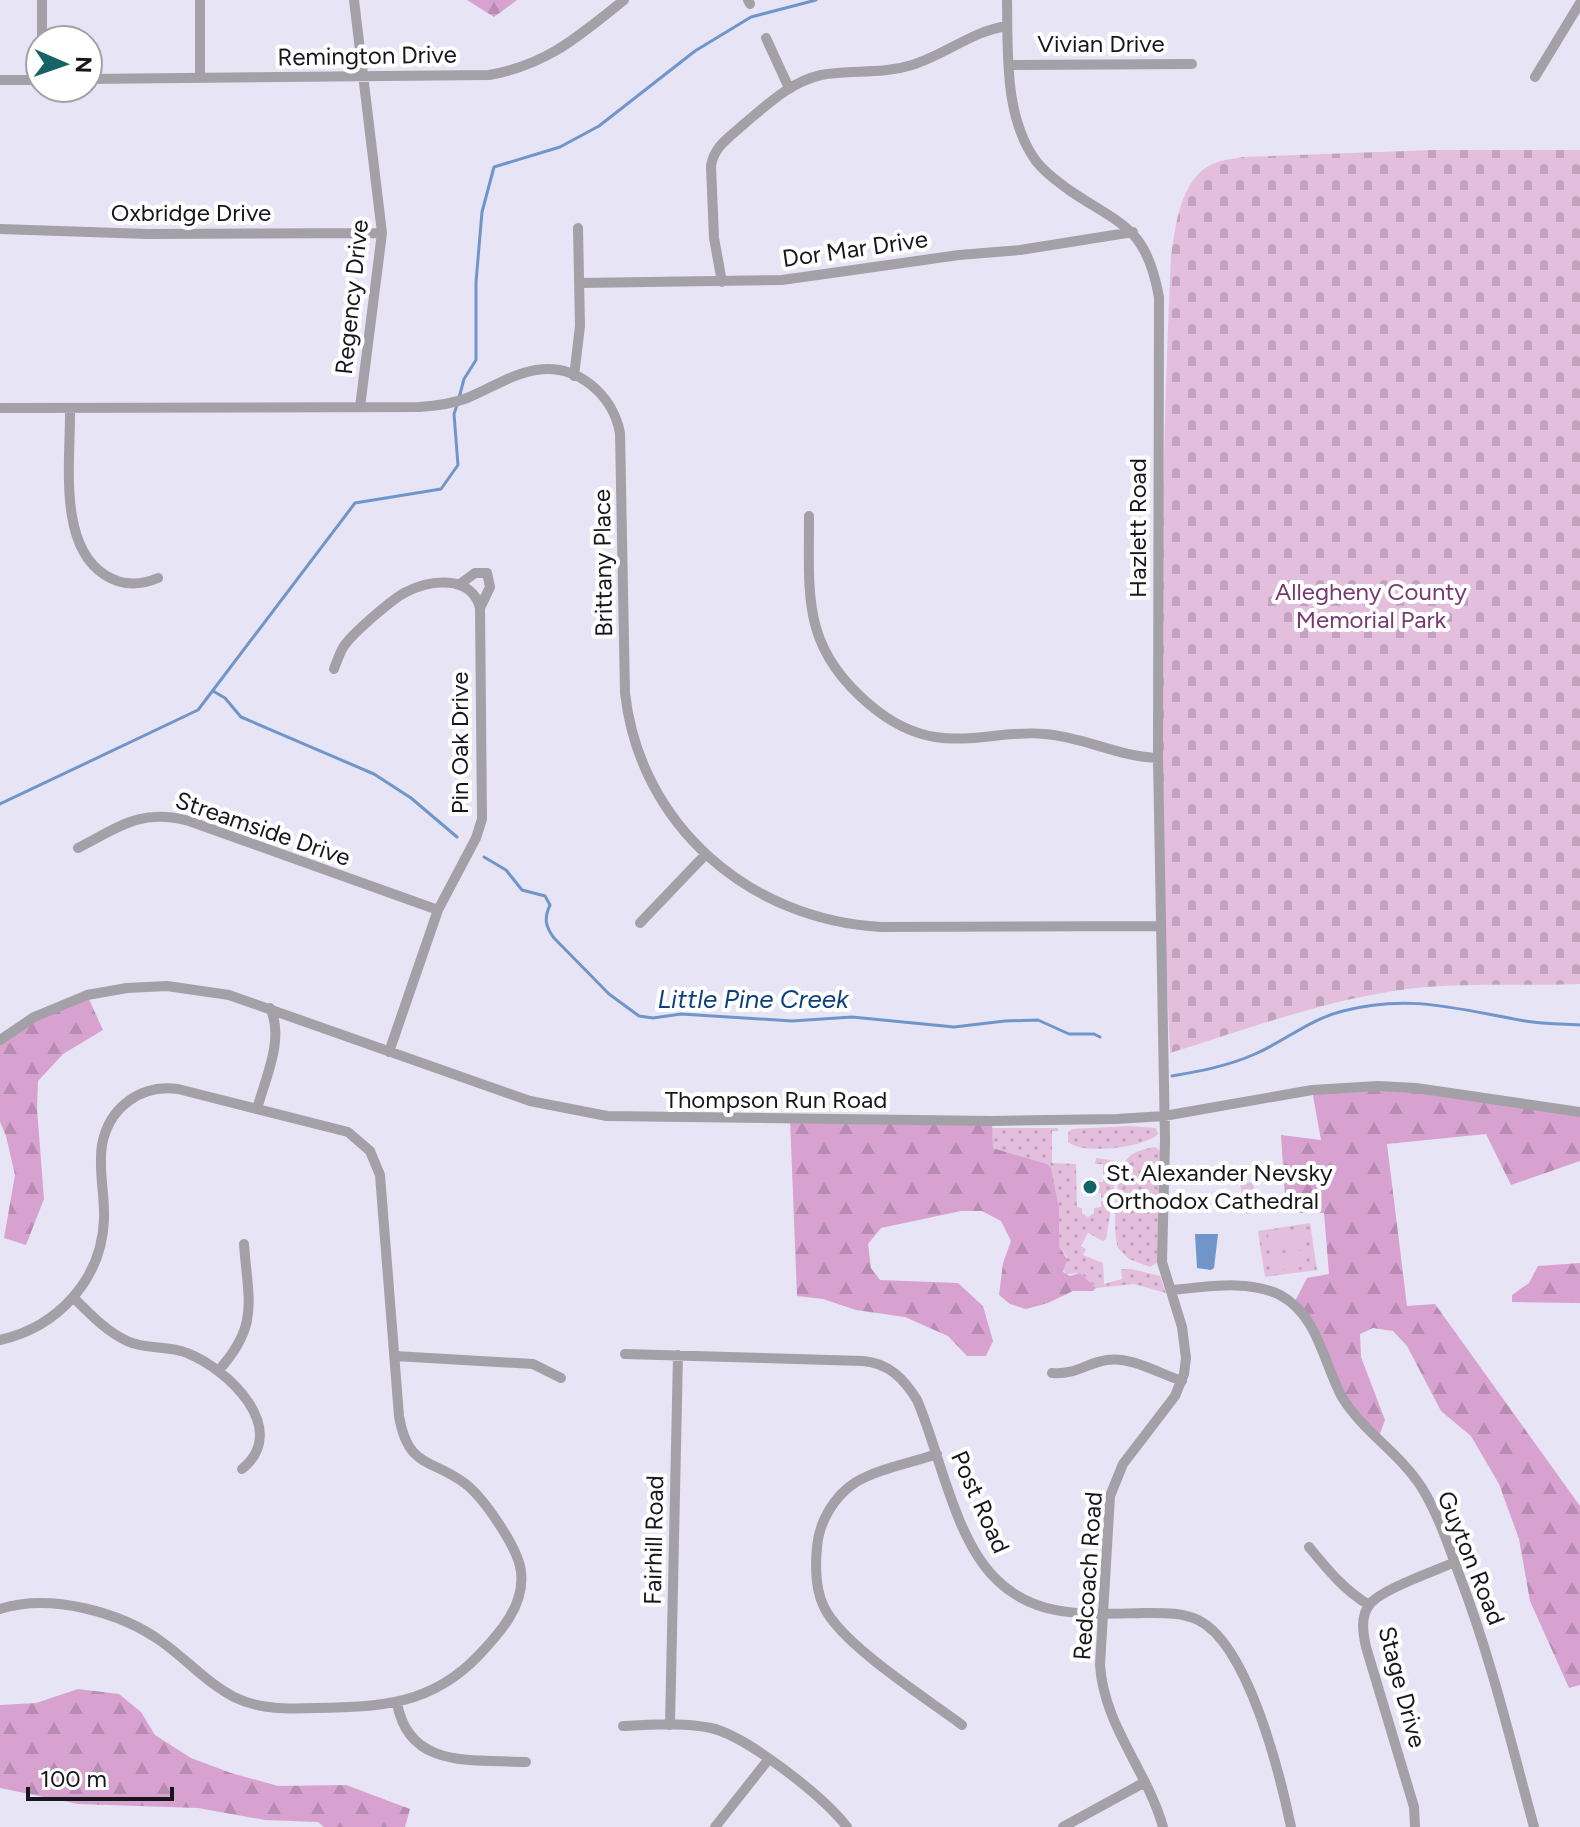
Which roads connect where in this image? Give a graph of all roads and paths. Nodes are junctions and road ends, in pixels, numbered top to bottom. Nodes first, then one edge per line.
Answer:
1 (42, 0) edge
2 (200, 0) edge
3 (354, 0) edge
4 (624, 0) edge
5 (1007, 0) edge
6 (1580, 3) edge
7 (42, 24) edge
8 (1007, 26) junction
9 (766, 38) dead end
10 (1192, 64) dead end
11 (1010, 65) junction
12 (200, 77) junction
13 (363, 77) junction
14 (1535, 77) dead end
15 (104, 79) edge
16 (0, 80) edge
17 (24, 80) edge
18 (789, 88) junction
19 (578, 228) dead end
20 (0, 229) edge
21 (1133, 232) junction
22 (382, 233) junction
23 (722, 282) junction
24 (580, 283) junction
25 (574, 376) junction
26 (360, 407) junction
27 (0, 408) edge
28 (70, 408) junction
29 (809, 516) dead end
30 (158, 578) dead end
31 (460, 584) junction
32 (480, 608) junction
33 (334, 669) dead end
34 (1158, 758) junction
35 (78, 848) dead end
36 (706, 854) junction
37 (438, 910) junction
38 (640, 923) dead end
39 (1161, 926) junction
40 (270, 1008) junction
41 (299, 1019) junction
42 (277, 1035) junction
43 (0, 1040) edge
44 (389, 1052) junction
45 (257, 1109) junction
46 (1580, 1112) edge
47 (1164, 1116) junction
48 (244, 1244) dead end
49 (1172, 1290) junction
50 (74, 1298) junction
51 (0, 1340) edge
52 (625, 1354) dead end
53 (678, 1355) junction
54 (395, 1356) junction
55 (218, 1371) junction
56 (1052, 1373) dead end
57 (561, 1378) dead end
58 (1182, 1381) junction
59 (937, 1454) junction
60 (242, 1469) dead end
61 (1309, 1547) dead end
62 (1455, 1562) junction
63 (1369, 1605) junction
64 (1, 1608) edge
65 (1102, 1615) junction
66 (397, 1703) junction
67 (670, 1725) junction
68 (962, 1725) dead end
69 (623, 1726) dead end
70 (768, 1760) junction
71 (526, 1762) dead end
72 (1145, 1782) junction
73 (715, 1827) edge
74 (847, 1827) edge
75 (1063, 1827) edge
76 (1163, 1827) edge
77 (1291, 1827) edge
78 (1415, 1827) edge
79 (1534, 1827) edge

1 - 7 street
2 - 12 street
3 - 13 street, Regency Drive
4 - 13 street, Remington Drive
5 - 8 street, Hazlett Road
6 - 14 street
8 - 11 street, Hazlett Road
8 - 18 street
9 - 18 street
10 - 11 street, Vivian Drive
11 - 21 street, Hazlett Road
12 - 13 street, Remington Drive
12 - 15 street, Remington Drive
13 - 22 street, Regency Drive
16 - 17 street
18 - 23 street
19 - 24 street
20 - 22 street, Oxbridge Drive
21 - 23 street, Dor Mar Drive
21 - 34 street, Hazlett Road
22 - 26 street, Regency Drive
23 - 24 street, Dor Mar Drive
24 - 25 street
25 - 26 street, Brittany Place
25 - 36 street, Brittany Place
26 - 28 street, Brittany Place
27 - 28 street, Brittany Place
28 - 30 street
29 - 34 street
31 - 32 street
31 - 32 street, Pin Oak Drive
31 - 33 street, Pin Oak Drive
32 - 37 street, Pin Oak Drive
34 - 39 street, Hazlett Road
35 - 37 street, Streamside Drive
36 - 38 street
36 - 39 street, Brittany Place
37 - 44 street, Pin Oak Drive
39 - 47 street, Hazlett Road
40 - 41 street, Thompson Run Road
40 - 42 street
40 - 43 street, Thompson Run Road
41 - 42 street
41 - 44 street, Thompson Run Road
42 - 45 street
44 - 47 street, Thompson Run Road
45 - 50 street
45 - 54 street
46 - 47 street, Thompson Run Road
47 - 49 street
48 - 55 street
49 - 58 street, Redcoach Road
49 - 62 street, Guyton Road
50 - 51 street
50 - 55 street
52 - 53 street, Post Road
53 - 59 street, Post Road
53 - 67 street, Fairhill Road
54 - 57 street
54 - 66 street
55 - 60 street
56 - 58 street
58 - 65 street, Redcoach Road
59 - 65 street, Post Road
59 - 68 street
61 - 63 street
62 - 63 street, Stage Drive
62 - 79 street, Guyton Road
63 - 78 street, Stage Drive
64 - 66 street
65 - 72 street, Redcoach Road
65 - 77 street, Post Road
66 - 71 street
67 - 69 street
67 - 70 street
70 - 73 street
70 - 74 street
72 - 75 street
72 - 76 street, Redcoach Road

